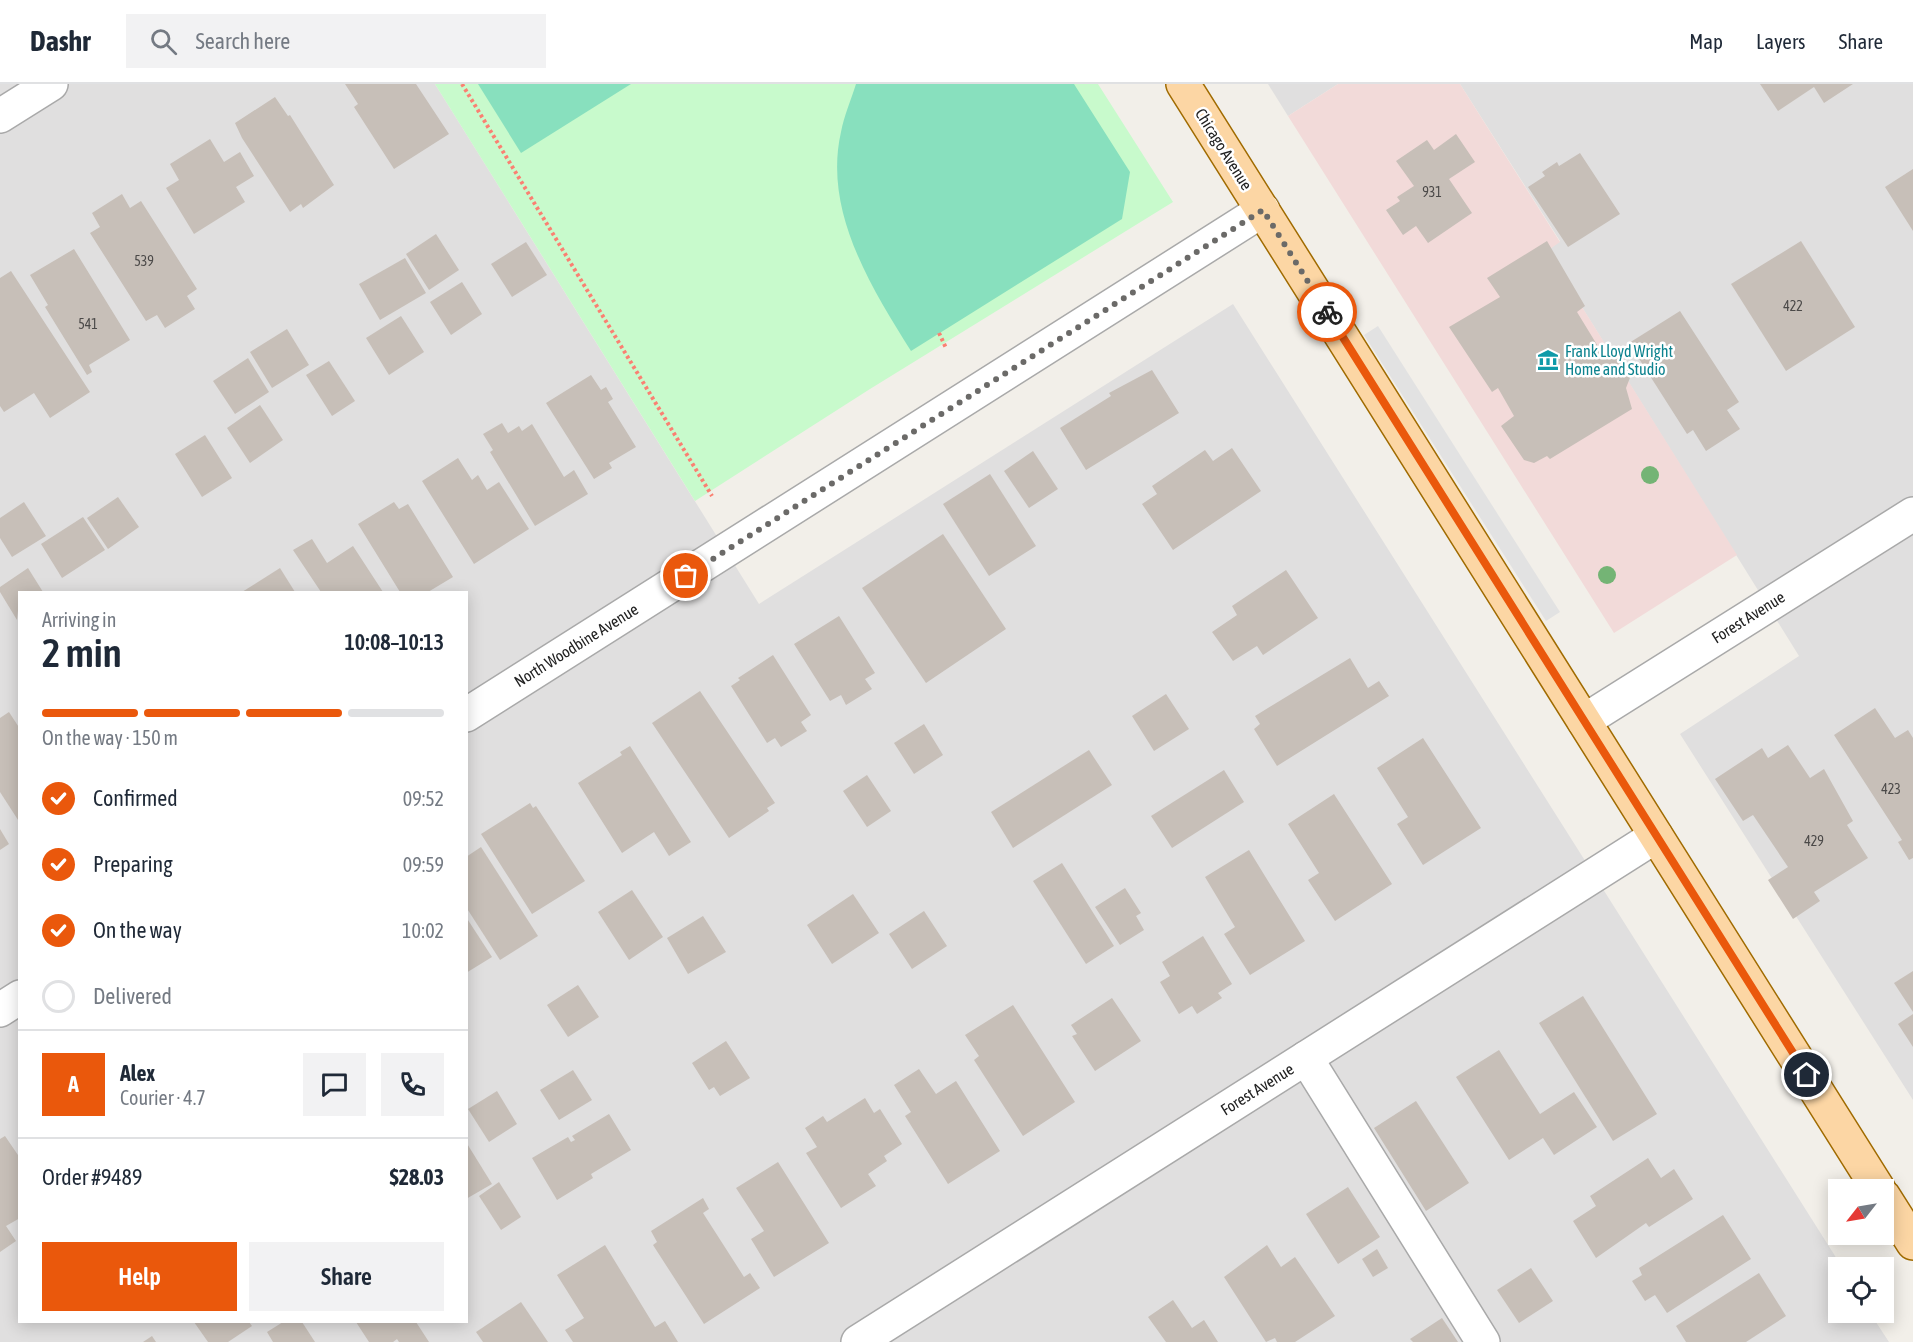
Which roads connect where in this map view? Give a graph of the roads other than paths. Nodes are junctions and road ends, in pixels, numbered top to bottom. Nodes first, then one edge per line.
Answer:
1 (51, 84) edge
2 (1184, 84) edge
3 (0, 117) edge
4 (1263, 210) junction
5 (1913, 514) edge
6 (468, 714) edge
7 (1584, 721) junction
8 (1656, 836) junction
9 (18, 999) edge
10 (0, 1010) edge
11 (1306, 1058) junction
12 (1872, 1179) edge
13 (1894, 1213) edge
14 (1913, 1243) edge
15 (858, 1342) edge
16 (1483, 1342) edge

1 - 3 street
2 - 4 main road, Chicago Avenue
4 - 6 street, North Woodbine Avenue
4 - 7 main road, Chicago Avenue
5 - 7 street, Forest Avenue
7 - 8 main road, Chicago Avenue
8 - 11 street, Forest Avenue
8 - 12 main road, Chicago Avenue
9 - 10 street
11 - 15 street, Forest Avenue
11 - 16 street
13 - 14 main road

